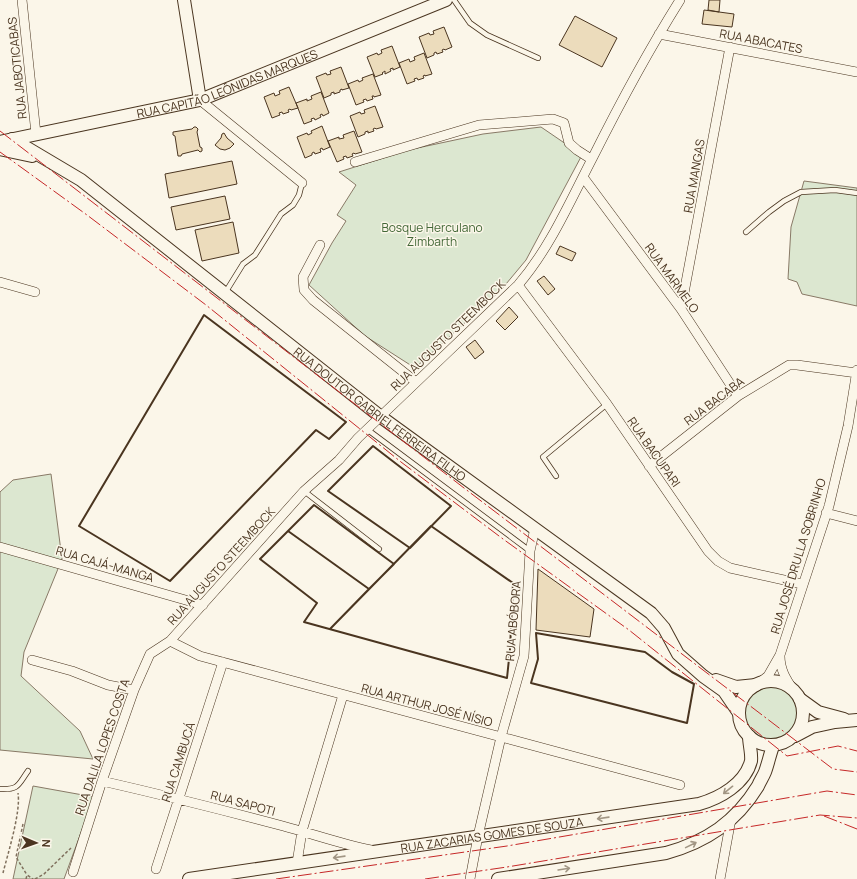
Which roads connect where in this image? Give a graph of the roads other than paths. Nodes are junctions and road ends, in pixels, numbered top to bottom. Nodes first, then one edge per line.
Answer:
1 (22, 0) edge
2 (184, 0) edge
3 (446, 0) edge
4 (454, 0) edge
5 (680, 0) edge
6 (659, 34) junction
7 (730, 47) junction
8 (538, 58) dead end
9 (857, 72) edge
10 (200, 100) junction
11 (38, 133) junction
12 (12, 139) junction
13 (0, 142) edge
14 (0, 149) edge
15 (592, 159) junction
16 (47, 160) junction
17 (355, 162) dead end
18 (582, 177) junction
19 (302, 183) joint
20 (857, 193) edge
21 (746, 232) dead end
22 (320, 245) dead end
23 (0, 282) edge
24 (518, 285) junction
25 (35, 292) dead end
26 (226, 293) junction
27 (681, 309) junction
28 (857, 372) edge
29 (416, 382) junction
30 (738, 396) junction
31 (607, 404) junction
32 (381, 417) junction
33 (368, 430) junction
34 (650, 466) junction
35 (556, 476) dead end
36 (304, 491) junction
37 (826, 513) junction
38 (857, 521) edge
39 (536, 528) junction
40 (0, 547) edge
41 (379, 549) dead end
42 (530, 551) junction
43 (802, 584) junction
44 (203, 605) junction
45 (170, 641) junction
46 (780, 654) junction
47 (32, 660) dead end
48 (223, 662) junction
49 (702, 676) junction
50 (757, 684) junction
51 (134, 690) junction
52 (343, 695) junction
53 (797, 695) junction
54 (739, 713) junction
55 (852, 720) edge
56 (749, 736) junction
57 (501, 737) junction
58 (788, 741) junction
59 (773, 746) junction
60 (28, 771) dead end
61 (102, 781) junction
62 (680, 785) dead end
63 (0, 789) edge
64 (179, 798) junction
65 (731, 819) junction
66 (302, 831) junction
67 (478, 836) junction
68 (377, 851) junction
69 (297, 863) junction
70 (156, 869) dead end
71 (73, 872) dead end
72 (189, 879) edge
73 (470, 879) edge
74 (498, 879) edge
75 (720, 879) edge

1 - 11 street, RUA JABOTICABAS
2 - 10 main road
3 - 10 main road, RUA CAPITÃO LEÔNIDAS MARQUES
4 - 8 lane
5 - 6 street, RUA AUGUSTO STEEMBOCK
6 - 7 street, RUA ABACATES
6 - 15 street, RUA AUGUSTO STEEMBOCK
7 - 9 street, RUA ABACATES
7 - 27 street, RUA MANGAS
10 - 11 main road, RUA CAPITÃO LEÔNIDAS MARQUES
10 - 19 street
11 - 12 main road, RUA CAPITÃO LEÔNIDAS MARQUES
11 - 16 main road
12 - 13 main road, RUA CAPITÃO LEÔNIDAS MARQUES
12 - 16 main road, RUA DOUTOR GABRIEL FERREIRA FILHO
14 - 16 main road, RUA DOUTOR GABRIEL FERREIRA FILHO
15 - 17 street
15 - 18 street, RUA AUGUSTO STEEMBOCK
16 - 26 main road, RUA DOUTOR GABRIEL FERREIRA FILHO
18 - 24 street, RUA AUGUSTO STEEMBOCK
18 - 27 street, RUA MARMELO
19 - 26 lane
20 - 21 lane
22 - 29 street
23 - 25 street
24 - 29 street, RUA AUGUSTO STEEMBOCK
24 - 31 street, RUA BACUPARI
26 - 32 main road, RUA DOUTOR GABRIEL FERREIRA FILHO
27 - 30 street, RUA MARMELO
28 - 30 street, RUA BACABA
28 - 37 street, RUA JOSÉ DRULLA SOBRINHO
29 - 32 street, RUA AUGUSTO STEEMBOCK
30 - 34 street, RUA BACABA
31 - 34 street, RUA BACUPARI
31 - 35 lane
32 - 33 street, RUA AUGUSTO STEEMBOCK
32 - 39 main road, RUA DOUTOR GABRIEL FERREIRA FILHO
33 - 36 street, RUA AUGUSTO STEEMBOCK
33 - 42 lane
34 - 43 street, RUA BACUPARI
36 - 41 lane
36 - 44 street, RUA AUGUSTO STEEMBOCK
37 - 38 street
37 - 43 street, RUA JOSÉ DRULLA SOBRINHO
39 - 42 street, RUA ABÓBORA
39 - 49 main road, RUA DOUTOR GABRIEL FERREIRA FILHO
40 - 44 street, RUA CAJÁ-MANGA
42 - 57 street, RUA ABÓBORA
43 - 46 street, RUA JOSÉ DRULLA SOBRINHO
44 - 45 street, RUA AUGUSTO STEEMBOCK
45 - 48 street, RUA ARTHUR JOSÉ NÍSIO
45 - 51 street, RUA DALILA LOPES COSTA
46 - 50 street, RUA JOSÉ DRULLA SOBRINHO
46 - 53 street, RUA JOSÉ DRULLA SOBRINHO
47 - 51 street
48 - 52 street, RUA ARTHUR JOSÉ NÍSIO
48 - 64 street, RUA CAMBUCÁ
49 - 50 main road, RUA DOUTOR GABRIEL FERREIRA FILHO
49 - 54 main road, RUA DOUTOR GABRIEL FERREIRA FILHO
50 - 53 main road
50 - 54 main road
51 - 61 street, RUA DALILA LOPES COSTA
52 - 57 street, RUA ARTHUR JOSÉ NÍSIO
52 - 66 street
53 - 55 main road
53 - 58 main road
54 - 56 main road
55 - 58 main road
56 - 59 main road
56 -> 67 main road, RUA ZACARIAS GOMES DE SOUZA
57 - 62 street, RUA ARTHUR JOSÉ NÍSIO
57 - 67 street, RUA ABÓBORA
58 - 59 main road
59 - 65 main road
60 - 63 lane
61 - 64 street, RUA SAPOTI
61 - 71 street, RUA DALILA LOPES COSTA
64 - 66 street, RUA SAPOTI
64 - 70 street, RUA CAMBUCÁ
74 -> 65 main road
65 - 75 street
66 - 68 street, RUA SAPOTI
66 - 69 street
67 - 68 main road, RUA ZACARIAS GOMES DE SOUZA
67 - 73 street, RUA ABÓBORA
68 -> 69 main road, RUA ZACARIAS GOMES DE SOUZA
69 - 72 main road, RUA ZACARIAS GOMES DE SOUZA

